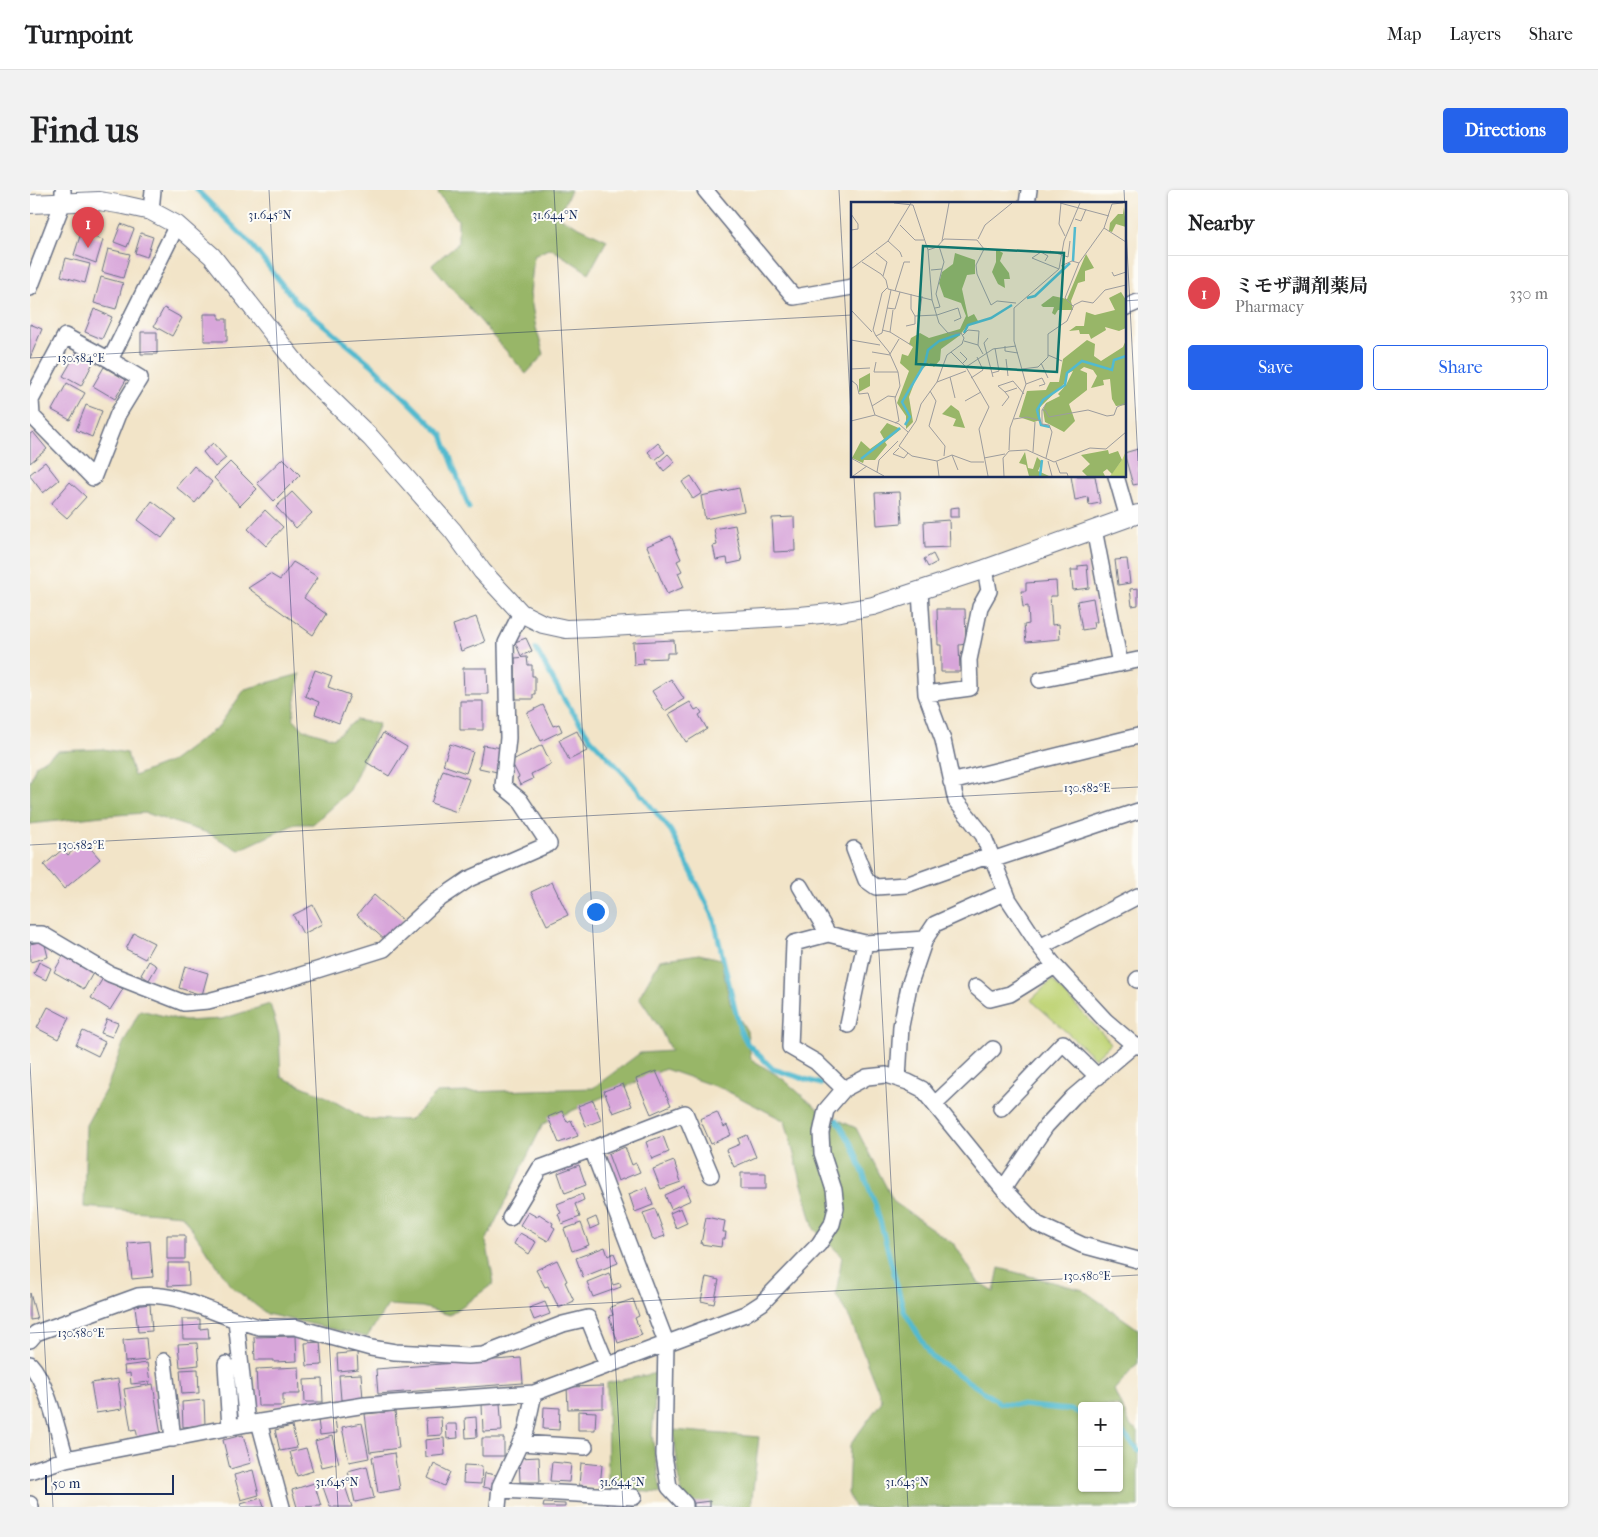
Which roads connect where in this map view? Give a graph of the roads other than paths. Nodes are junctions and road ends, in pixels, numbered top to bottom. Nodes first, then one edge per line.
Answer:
1 (153, 190) edge
2 (704, 190) edge
3 (63, 196) edge
4 (30, 204) edge
5 (151, 211) junction
6 (177, 225) junction
7 (851, 287) edge
8 (30, 288) edge
9 (1138, 302) edge
10 (1126, 307) edge
11 (110, 360) junction
12 (1117, 478) edge
13 (1133, 516) edge
14 (1094, 529) junction
15 (985, 569) junction
16 (920, 591) junction
17 (522, 613) junction
18 (1138, 660) edge
19 (1120, 664) junction
20 (1040, 680) dead end
21 (926, 694) junction
22 (1138, 736) edge
23 (950, 782) junction
24 (1138, 811) edge
25 (854, 849) dead end
26 (992, 860) junction
27 (800, 886) dead end
28 (1006, 892) junction
29 (1138, 896) edge
30 (30, 934) edge
31 (828, 934) junction
32 (925, 939) junction
33 (865, 943) junction
34 (1040, 947) junction
35 (1055, 966) junction
36 (976, 987) dead end
37 (848, 1026) dead end
38 (1136, 1046) edge
39 (993, 1049) dead end
40 (1098, 1076) junction
41 (898, 1079) junction
42 (844, 1089) junction
43 (935, 1104) junction
44 (1001, 1108) dead end
45 (592, 1149) junction
46 (711, 1175) dead end
47 (1003, 1190) junction
48 (510, 1218) dead end
49 (1138, 1260) edge
50 (236, 1320) junction
51 (30, 1340) edge
52 (666, 1342) junction
53 (164, 1361) dead end
54 (30, 1364) edge
55 (226, 1364) dead end
56 (607, 1365) junction
57 (534, 1393) junction
58 (253, 1423) junction
59 (230, 1428) junction
60 (173, 1439) junction
61 (520, 1443) junction
62 (585, 1446) dead end
63 (66, 1459) junction
64 (30, 1471) edge
65 (500, 1490) junction
66 (634, 1497) dead end
67 (282, 1507) edge
68 (498, 1507) edge
69 (685, 1507) edge

1 - 5 street
2 - 7 street
3 - 4 street
3 - 5 street
3 - 8 street
5 - 6 street
6 - 11 street
6 - 17 street
9 - 10 street
11 - 11 street
12 - 13 street
13 - 14 street
14 - 15 street
14 - 19 street
15 - 16 street
15 - 21 street
16 - 17 street
16 - 21 street
17 - 30 street
18 - 19 street
19 - 20 street
21 - 23 street
22 - 23 street
23 - 26 street
24 - 26 street
25 - 26 street
26 - 28 street
27 - 31 street
28 - 32 street
28 - 34 street
29 - 34 street
31 - 33 street
31 - 42 street
32 - 33 street
32 - 41 street
33 - 37 street
34 - 35 street
35 - 36 street
35 - 38 street
38 - 40 street
39 - 43 street
40 - 44 street
40 - 47 street
41 - 42 street
41 - 43 street
42 - 52 street
43 - 47 street
45 - 46 street
45 - 48 street
45 - 52 street
47 - 49 street
50 - 51 street
50 - 56 street
50 - 58 street
52 - 56 street
52 - 69 street
53 - 60 street
54 - 63 street
55 - 59 street
56 - 57 street
57 - 58 street
57 - 61 street
58 - 59 street
58 - 67 street
59 - 60 street
60 - 63 street
61 - 62 street
61 - 65 street
63 - 64 street
65 - 66 street
65 - 68 street

